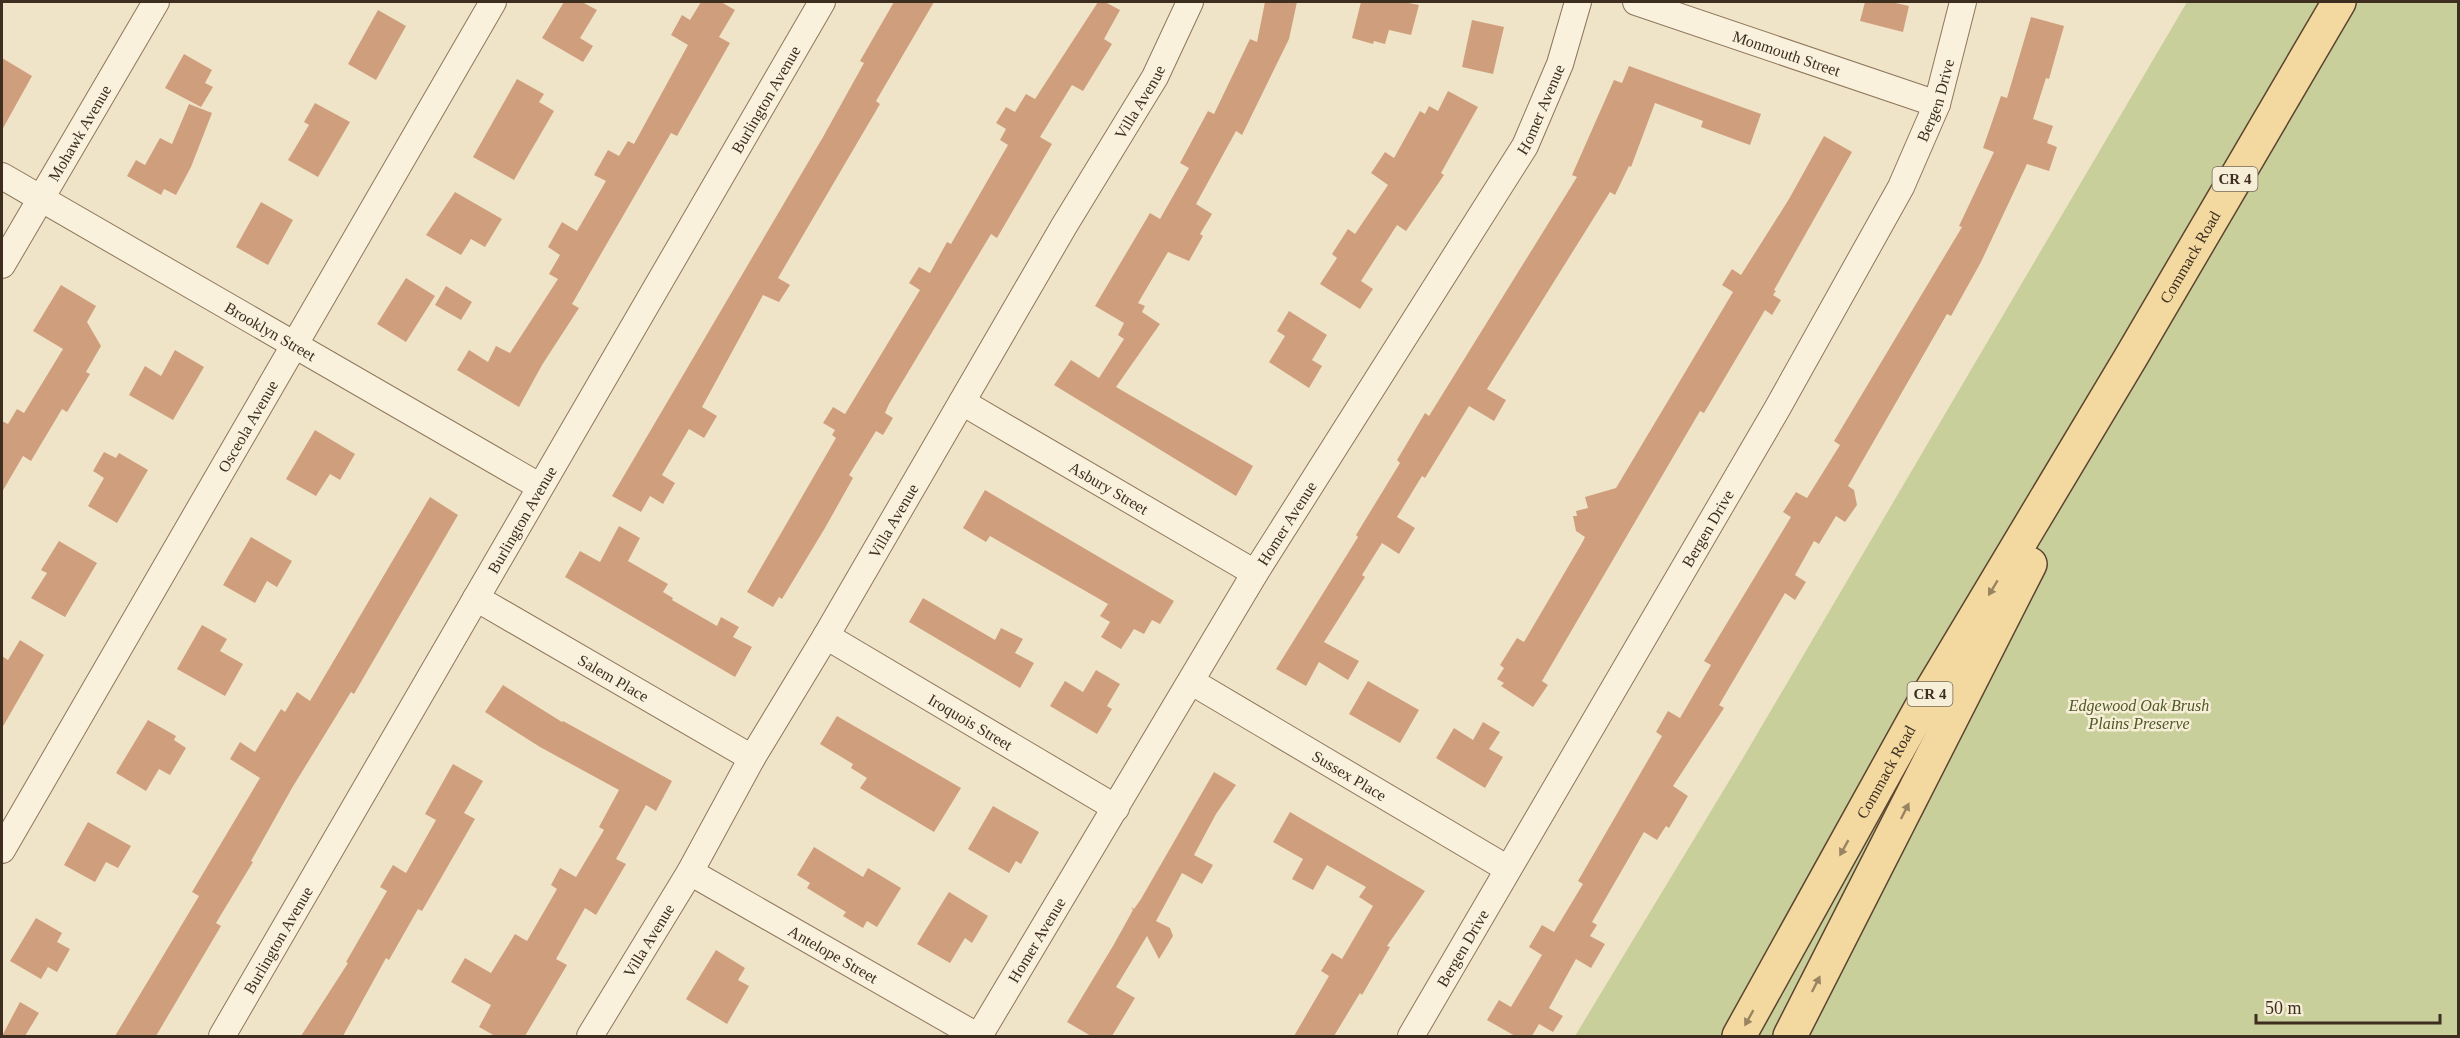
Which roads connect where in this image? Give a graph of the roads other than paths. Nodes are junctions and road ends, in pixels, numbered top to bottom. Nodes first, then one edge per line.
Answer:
1 (156, 2) edge
2 (493, 2) edge
3 (822, 2) edge
4 (1190, 2) edge
5 (1578, 2) edge
6 (1636, 2) edge
7 (1963, 2) edge
8 (2338, 2) edge
9 (1937, 104) junction
10 (2, 176) edge
11 (40, 198) junction
12 (2, 265) edge
13 (295, 346) junction
14 (2131, 357) junction
15 (962, 402) junction
16 (539, 486) junction
17 (1255, 573) junction
18 (476, 597) junction
19 (826, 636) junction
20 (1192, 682) junction
21 (752, 758) junction
22 (1116, 808) junction
23 (2, 850) edge
24 (1508, 869) junction
25 (690, 872) junction
26 (222, 1036) edge
27 (590, 1036) edge
28 (978, 1036) edge
29 (1411, 1036) edge
30 (1739, 1036) edge
31 (1790, 1036) edge

1 - 11 street, Mohawk Avenue
2 - 13 street, Osceola Avenue
3 - 16 street, Burlington Avenue
4 - 15 street, Villa Avenue
5 - 17 street, Homer Avenue
6 - 9 street, Monmouth Street
7 - 9 street, Bergen Drive
8 - 14 main road, Commack Road / CR 4
9 - 24 street, Bergen Drive
10 - 11 street, Brooklyn Street
11 - 12 street, Mohawk Avenue
11 - 13 street, Brooklyn Street
13 - 16 street, Brooklyn Street
13 - 23 street, Osceola Avenue
14 -> 30 main road, Commack Road / CR 4
31 -> 14 main road, Commack Road / CR 4
15 - 17 street, Asbury Street
15 - 19 street, Villa Avenue
16 - 18 street, Burlington Avenue
17 - 20 street, Homer Avenue
18 - 21 street, Salem Place
18 - 26 street, Burlington Avenue
19 - 21 street, Villa Avenue
19 - 22 street, Iroquois Street
20 - 22 street, Homer Avenue
20 - 24 street, Sussex Place
21 - 25 street, Villa Avenue
22 - 28 street, Homer Avenue
24 - 29 street, Bergen Drive
25 - 27 street, Villa Avenue
25 - 28 street, Antelope Street

